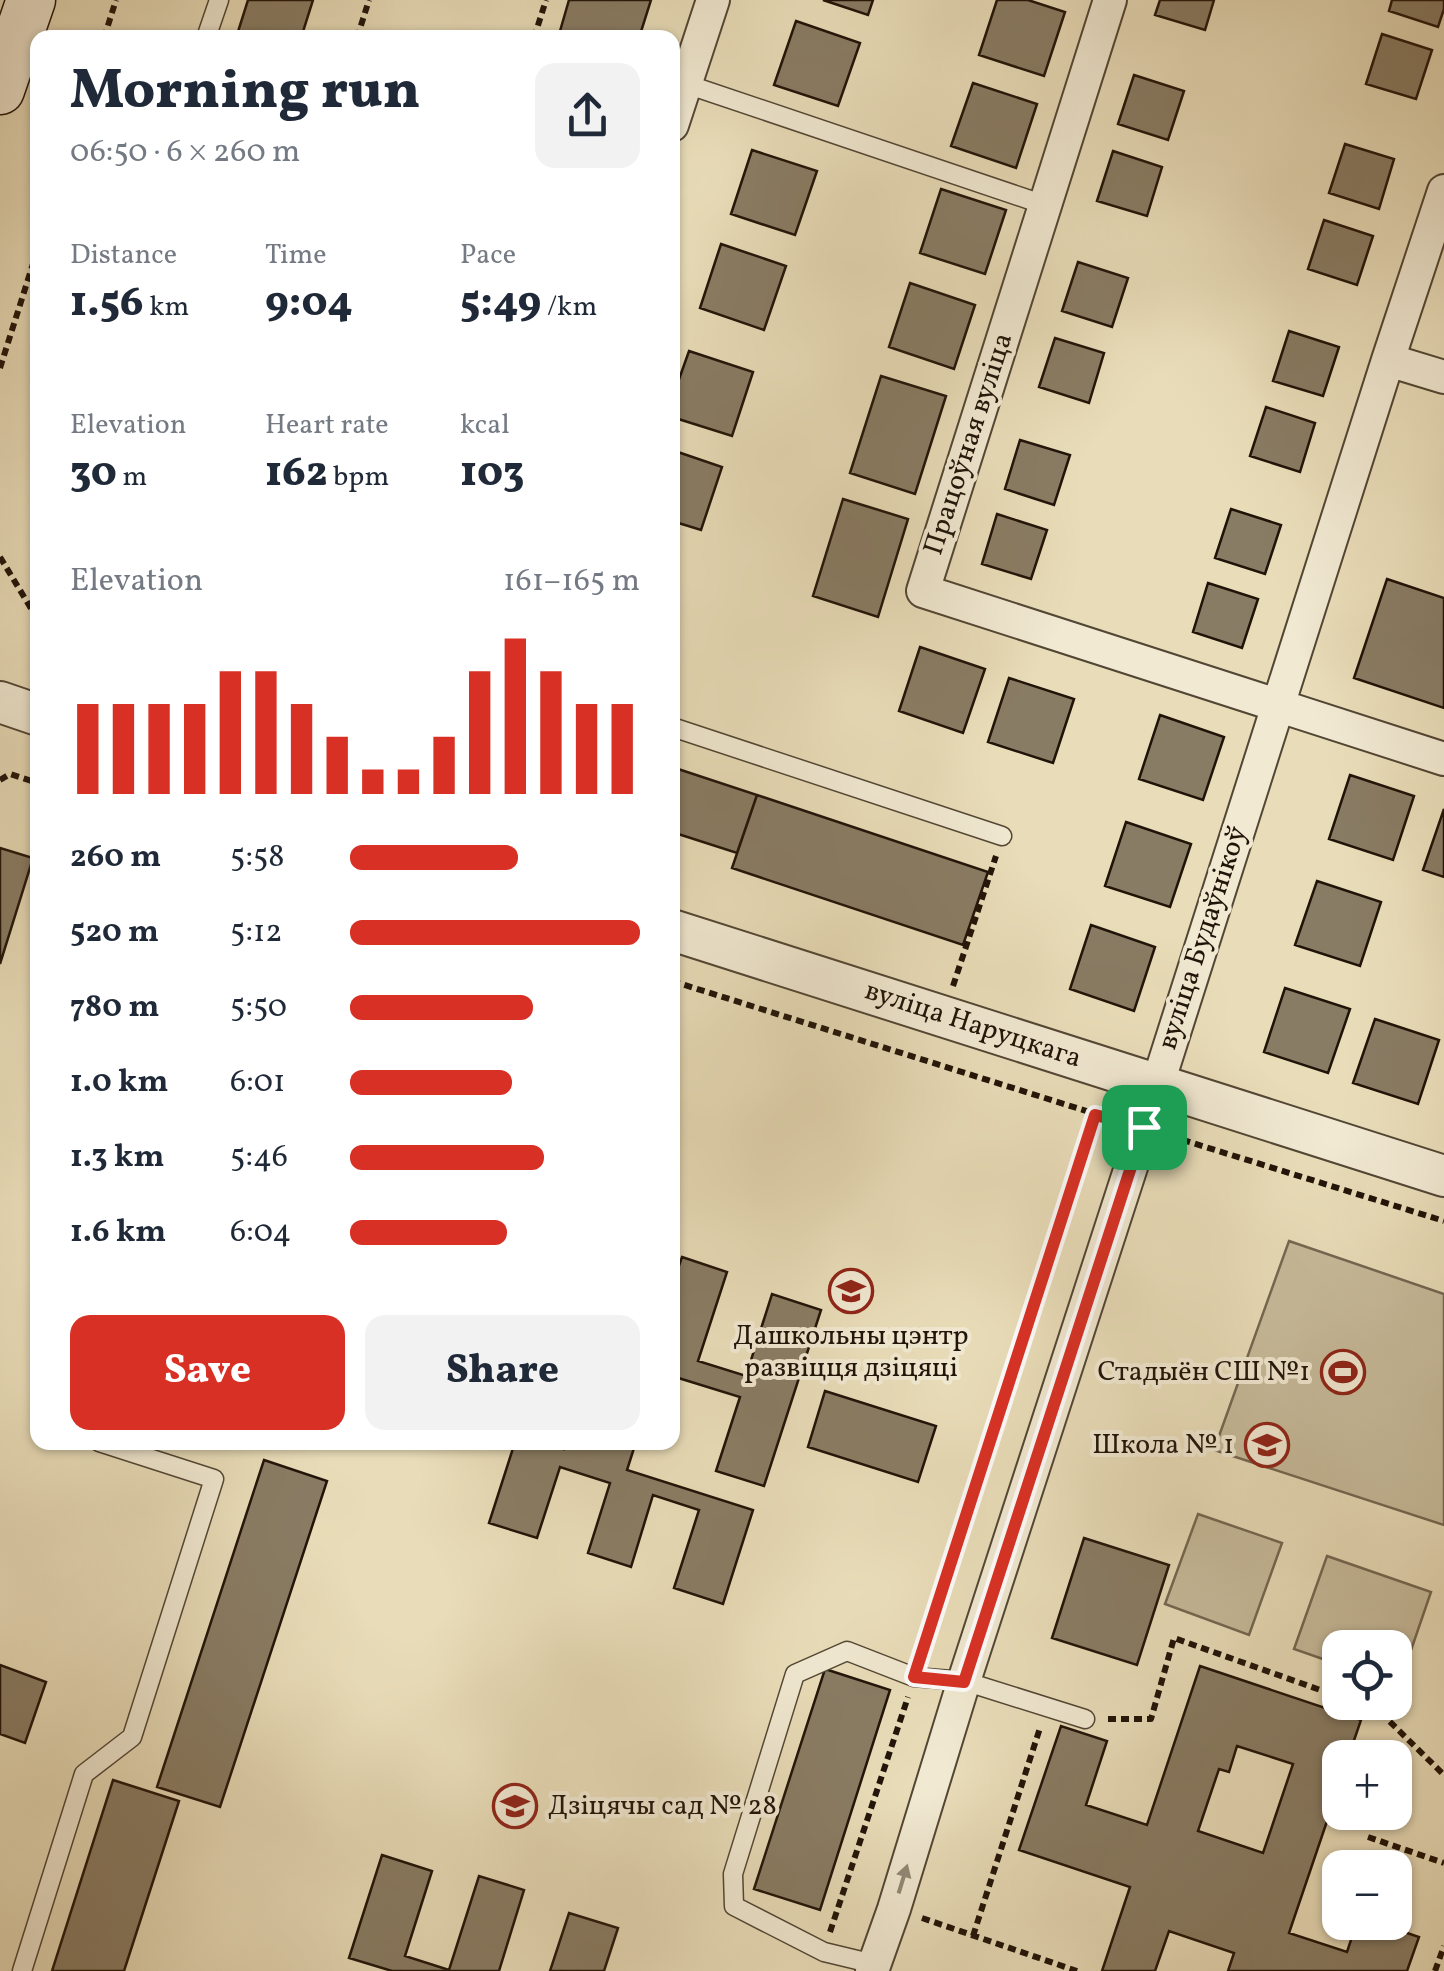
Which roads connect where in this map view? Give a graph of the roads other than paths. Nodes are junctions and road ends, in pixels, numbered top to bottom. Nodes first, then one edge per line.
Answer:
1 (31, 0) edge
2 (219, 0) edge
3 (713, 0) edge
4 (1110, 0) edge
5 (209, 30) edge
6 (686, 84) junction
7 (0, 90) edge
8 (680, 102) edge
9 (1444, 191) edge
10 (1045, 205) junction
11 (1388, 360) junction
12 (1444, 377) edge
13 (0, 702) edge
14 (1278, 705) junction
15 (30, 712) edge
16 (680, 730) edge
17 (1444, 759) edge
18 (1002, 836) road end
19 (680, 933) edge
20 (1157, 1084) junction
21 (1444, 1176) edge
22 (124, 1450) edge
23 (964, 1682) junction
24 (1085, 1718) road end
25 (873, 1968) edge
26 (22, 1971) edge

1 - 7 main road
2 - 5 lane
3 - 6 street
4 - 10 street, Працоўная вуліца
6 - 8 street
6 - 10 lane
9 - 11 street, вуліца Будаўнікоў
10 - 14 street, Працоўная вуліца
11 - 12 street
11 - 14 street, вуліца Будаўнікоў
13 - 15 street
14 - 17 street
14 - 20 street, вуліца Будаўнікоў
16 - 18 lane
19 - 20 street, вуліца Наруцкага
20 - 21 street, вуліца Наруцкага
20 - 23 street, вуліца Будаўнікоў
22 - 26 lane
23 - 24 lane
25 -> 23 street, вуліца Будаўнікоў
23 - 25 lane

